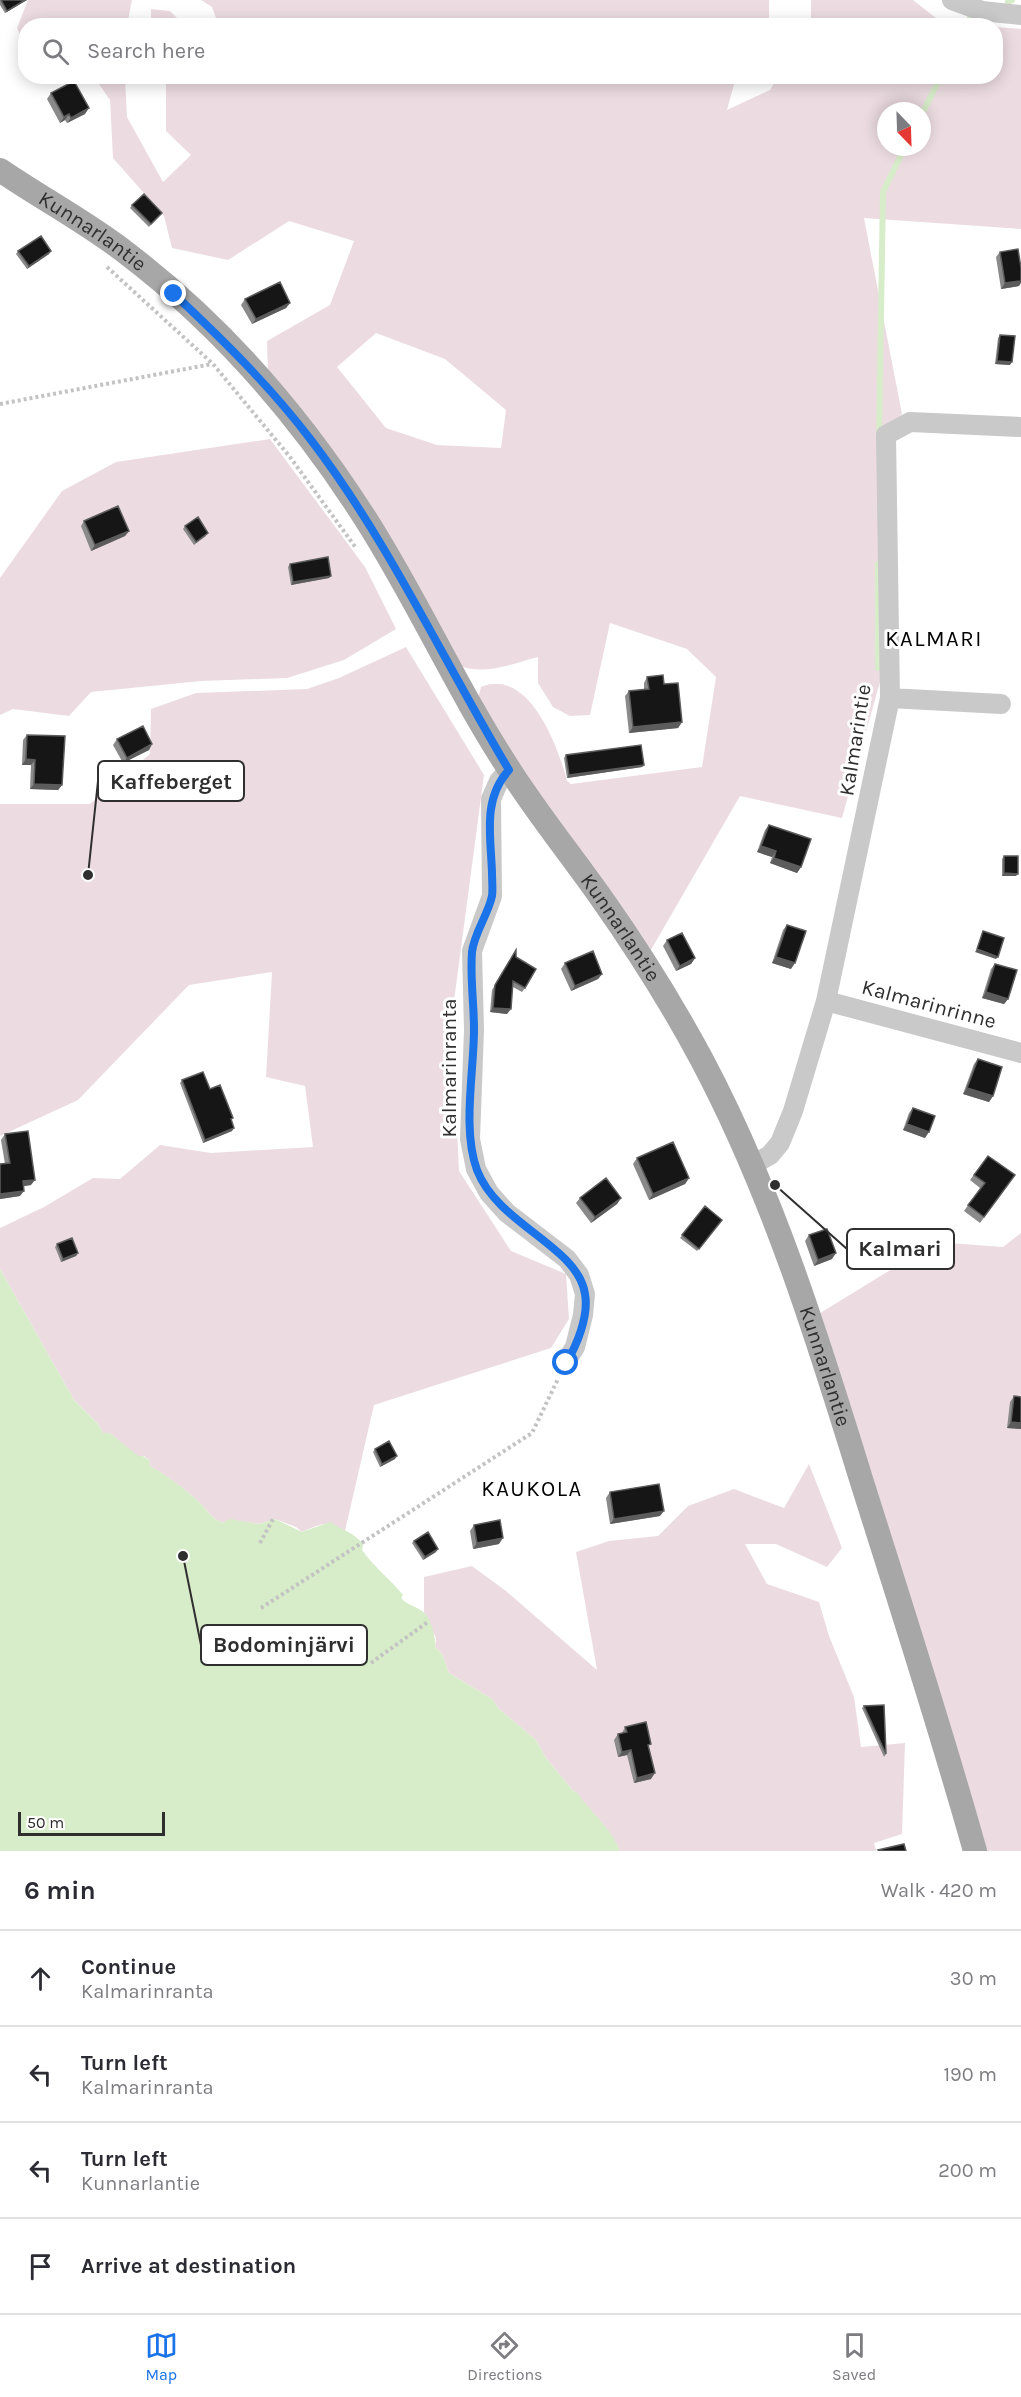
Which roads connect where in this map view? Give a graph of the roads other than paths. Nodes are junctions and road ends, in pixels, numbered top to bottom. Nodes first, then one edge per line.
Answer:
1 (952, 0) edge
2 (1021, 15) edge
3 (0, 170) edge
4 (1021, 427) edge
5 (890, 698) junction
6 (1001, 704) dead end
7 (509, 770) junction
8 (826, 1002) junction
9 (1021, 1053) edge
10 (752, 1166) junction
11 (566, 1363) road end
12 (975, 1851) edge

1 - 2 street
3 - 7 main road, Kunnarlantie
4 - 5 street, Kalmarintie
5 - 6 street
5 - 8 street, Kalmarintie
7 - 10 main road, Kunnarlantie
7 - 11 street, Kalmarinranta
8 - 9 street, Kalmarinrinne
8 - 10 street, Kalmarintie
10 - 12 main road, Kunnarlantie

